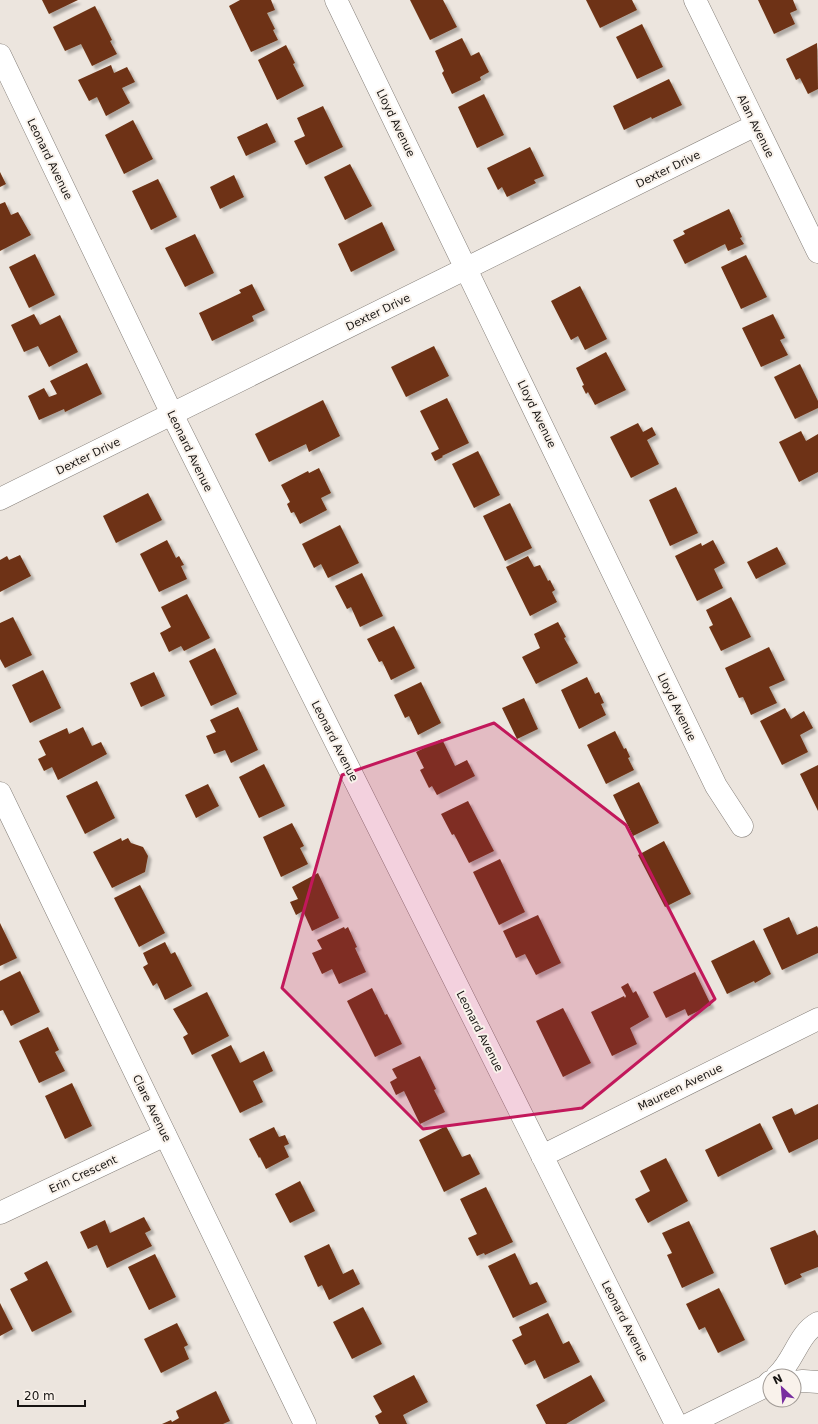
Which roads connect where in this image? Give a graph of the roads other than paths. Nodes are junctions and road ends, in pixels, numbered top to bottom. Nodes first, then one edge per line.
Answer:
1 (336, 0) edge
2 (695, 0) edge
3 (0, 55) edge
4 (756, 125) junction
5 (818, 252) edge
6 (467, 268) junction
7 (172, 414) junction
8 (0, 499) edge
9 (0, 793) edge
10 (742, 826) dead end
11 (818, 1019) edge
12 (165, 1135) junction
13 (542, 1156) junction
14 (0, 1213) edge
15 (818, 1323) edge
16 (783, 1368) edge
17 (802, 1381) edge
18 (818, 1382) edge
19 (762, 1387) edge
20 (305, 1424) edge
21 (676, 1424) edge
22 (689, 1424) edge

1 - 6 street, Lloyd Avenue
2 - 4 street, Alan Avenue
3 - 7 street, Leonard Avenue
4 - 5 street, Alan Avenue
4 - 6 street, Dexter Drive
6 - 7 street, Dexter Drive
6 - 10 street, Lloyd Avenue
7 - 8 street, Dexter Drive
7 - 13 street, Leonard Avenue
9 - 12 street, Clare Avenue
11 - 13 street, Maureen Avenue
12 - 14 street, Erin Crescent
12 - 20 street, Clare Avenue
13 - 21 street, Leonard Avenue
15 - 16 street
17 - 18 street
19 - 22 street

